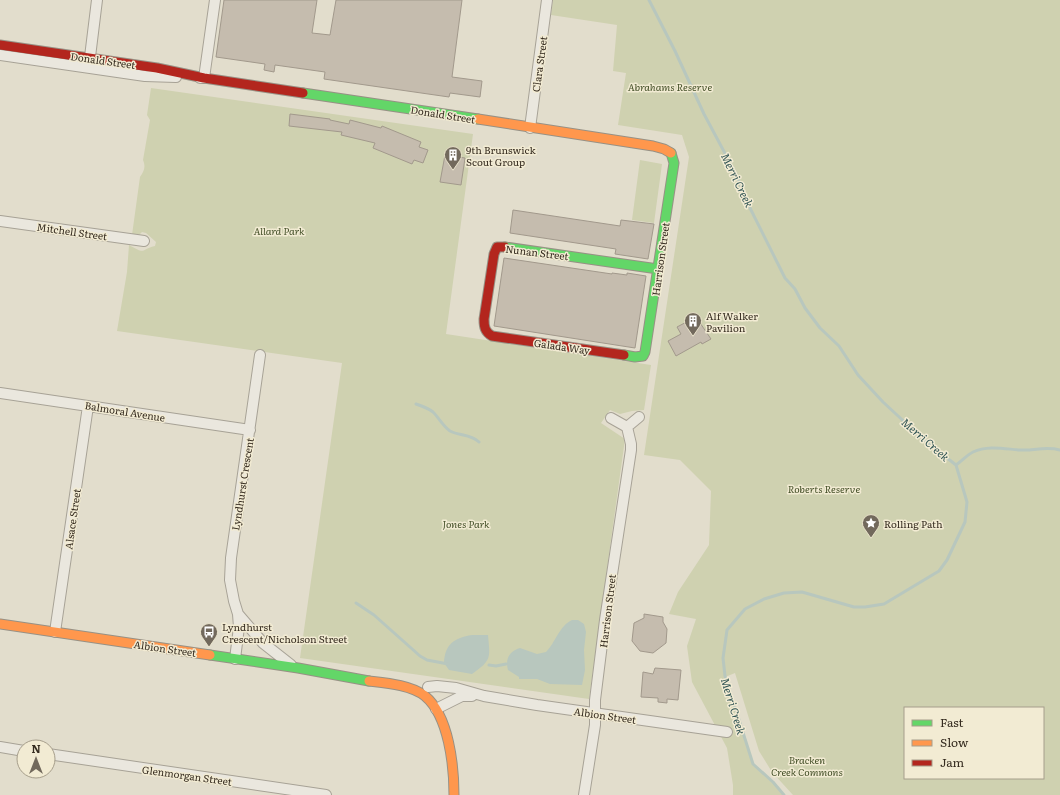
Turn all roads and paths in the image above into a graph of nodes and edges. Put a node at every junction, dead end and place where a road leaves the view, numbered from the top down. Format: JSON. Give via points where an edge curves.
{"nodes":[{"id":1,"x":97,"y":0,"type":"edge"},
{"id":2,"x":215,"y":0,"type":"edge"},
{"id":3,"x":548,"y":0,"type":"edge"},
{"id":4,"x":0,"y":45,"type":"edge"},
{"id":5,"x":0,"y":55,"type":"edge"},
{"id":6,"x":90,"y":58,"type":"junction"},
{"id":7,"x":89,"y":69,"type":"junction"},
{"id":8,"x":204,"y":78,"type":"junction"},
{"id":9,"x":530,"y":128,"type":"junction"},
{"id":10,"x":674,"y":161,"type":"joint"},
{"id":11,"x":0,"y":221,"type":"edge"},
{"id":12,"x":144,"y":241,"type":"dead end"},
{"id":13,"x":658,"y":269,"type":"junction"},
{"id":14,"x":484,"y":329,"type":"joint"},
{"id":15,"x":260,"y":355,"type":"dead end"},
{"id":16,"x":643,"y":356,"type":"joint"},
{"id":17,"x":0,"y":393,"type":"edge"},
{"id":18,"x":88,"y":406,"type":"junction"},
{"id":19,"x":639,"y":417,"type":"dead end"},
{"id":20,"x":612,"y":418,"type":"dead end"},
{"id":21,"x":627,"y":427,"type":"junction"},
{"id":22,"x":250,"y":430,"type":"junction"},
{"id":23,"x":238,"y":614,"type":"junction"},
{"id":24,"x":0,"y":624,"type":"edge"},
{"id":25,"x":55,"y":632,"type":"junction"},
{"id":26,"x":235,"y":658,"type":"junction"},
{"id":27,"x":294,"y":668,"type":"junction"},
{"id":28,"x":330,"y":673,"type":"junction"},
{"id":29,"x":428,"y":687,"type":"junction"},
{"id":30,"x":484,"y":696,"type":"junction"},
{"id":31,"x":440,"y":706,"type":"junction"},
{"id":32,"x":595,"y":713,"type":"junction"},
{"id":33,"x":727,"y":732,"type":"dead end"},
{"id":34,"x":0,"y":747,"type":"edge"},
{"id":35,"x":16,"y":749,"type":"edge"},
{"id":36,"x":56,"y":755,"type":"edge"},
{"id":37,"x":326,"y":795,"type":"edge"},
{"id":38,"x":454,"y":795,"type":"edge"},
{"id":39,"x":460,"y":795,"type":"edge"},
{"id":40,"x":584,"y":795,"type":"edge"}],
"edges":[{"from":1,"to":6,"type":"street"},
{"from":2,"to":8,"type":"street"},
{"from":3,"to":9,"type":"street","name":"Clara Street"},
{"from":4,"to":6,"type":"street","name":"Donald Street"},
{"from":5,"to":7,"type":"street","name":"Donald Street"},
{"from":6,"to":7,"type":"street"},
{"from":6,"to":8,"type":"street","name":"Donald Street"},
{"from":7,"to":8,"type":"street","name":"Donald Street","via":[[145,76]]},
{"from":8,"to":9,"type":"street","name":"Donald Street"},
{"from":9,"to":10,"type":"street","name":"Donald Street","via":[[662,148],[672,154]]},
{"from":10,"to":13,"type":"street","name":"Harrison Street"},
{"from":11,"to":12,"type":"street","name":"Mitchell Street"},
{"from":13,"to":14,"type":"street","name":"Nunan Street","via":[[497,247]]},
{"from":13,"to":16,"type":"street","name":"Harrison Street"},
{"from":14,"to":16,"type":"street","name":"Galada Way","via":[[492,336],[635,357]]},
{"from":15,"to":22,"type":"street","name":"Lyndhurst Crescent"},
{"from":17,"to":18,"type":"street","name":"Balmoral Avenue"},
{"from":18,"to":22,"type":"street","name":"Balmoral Avenue"},
{"from":18,"to":25,"type":"street","name":"Alsace Street"},
{"from":19,"to":21,"type":"street"},
{"from":20,"to":21,"type":"street"},
{"from":21,"to":32,"type":"street","name":"Harrison Street","via":[[631,450],[605,620]]},
{"from":22,"to":23,"type":"street","name":"Lyndhurst Crescent","via":[[230,568],[230,580]]},
{"from":23,"to":26,"type":"street","name":"Lyndhurst Crescent"},
{"from":23,"to":27,"type":"street","name":"Lyndhurst Crescent","via":[[263,643]]},
{"from":24,"to":25,"type":"street","name":"Albion Street"},
{"from":25,"to":26,"type":"street","name":"Albion Street"},
{"from":26,"to":27,"type":"street","name":"Albion Street"},
{"from":27,"to":28,"type":"street","name":"Albion Street"},
{"from":28,"to":29,"type":"street","name":"Albion Street","via":[[406,680]]},
{"from":28,"to":31,"type":"street","name":"Albion Street","via":[[410,689]]},
{"from":29,"to":30,"type":"street","name":"Albion Street","via":[[456,688]]},
{"from":29,"to":31,"type":"street","via":[[435,693]]},
{"from":30,"to":31,"type":"street","name":"Albion Street","via":[[462,696]]},
{"from":30,"to":32,"type":"street","name":"Albion Street"},
{"from":31,"to":38,"type":"street","via":[[455,781]]},
{"from":31,"to":39,"type":"street","via":[[455,735],[459,755]]},
{"from":32,"to":33,"type":"street","name":"Albion Street"},
{"from":32,"to":40,"type":"street","name":"Harrison Street"},
{"from":34,"to":35,"type":"street"},
{"from":36,"to":37,"type":"street","name":"Glenmorgan Street"}]}
